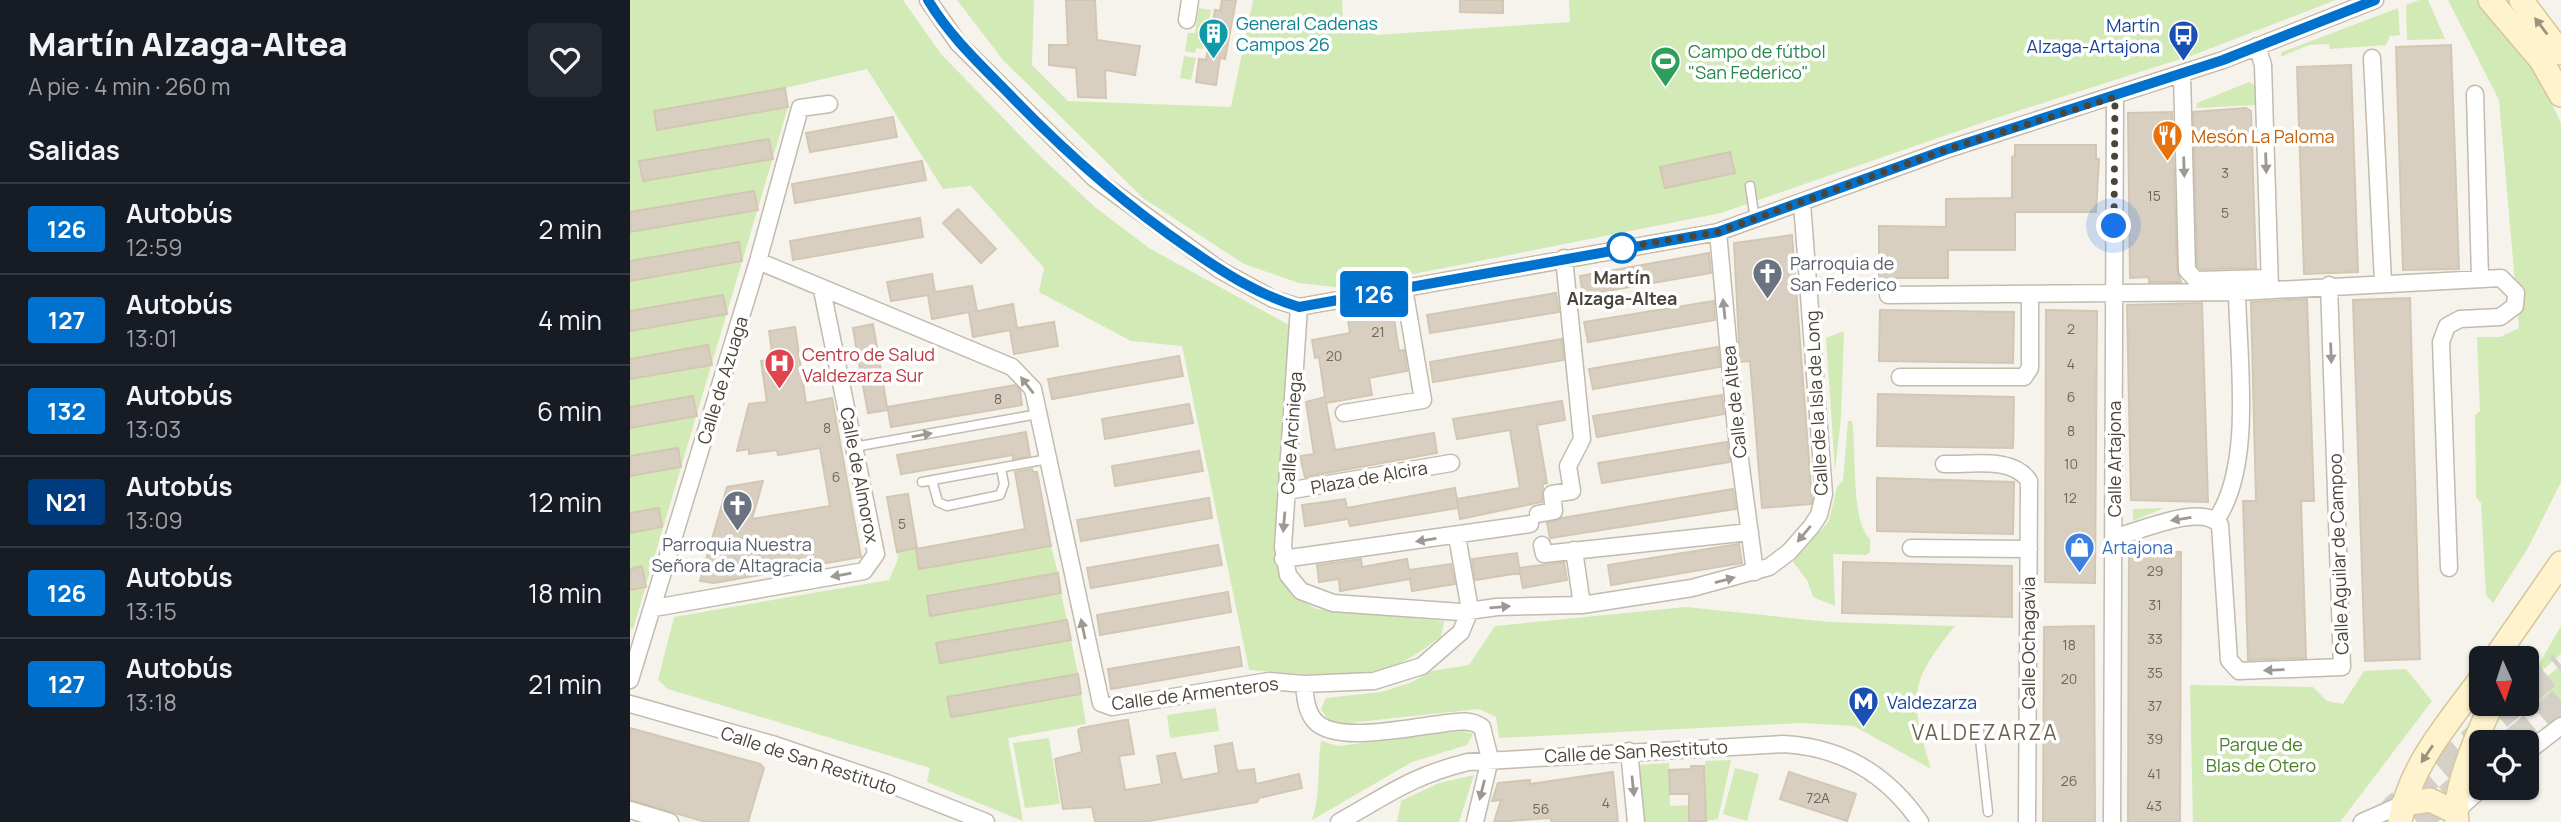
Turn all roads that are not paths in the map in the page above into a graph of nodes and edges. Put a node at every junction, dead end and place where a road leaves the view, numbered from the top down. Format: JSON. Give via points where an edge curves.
{"nodes":[{"id":1,"x":928,"y":0,"type":"edge"},
{"id":2,"x":1190,"y":0,"type":"edge"},
{"id":3,"x":2375,"y":0,"type":"edge"},
{"id":4,"x":2490,"y":0,"type":"edge"},
{"id":5,"x":2521,"y":0,"type":"edge"},
{"id":6,"x":1187,"y":20,"type":"dead end"},
{"id":7,"x":2257,"y":46,"type":"junction"},
{"id":8,"x":2551,"y":57,"type":"edge"},
{"id":9,"x":2372,"y":58,"type":"dead end"},
{"id":10,"x":2182,"y":74,"type":"junction"},
{"id":11,"x":2561,"y":76,"type":"edge"},
{"id":12,"x":2475,"y":94,"type":"dead end"},
{"id":13,"x":2561,"y":95,"type":"edge"},
{"id":14,"x":2115,"y":97,"type":"junction"},
{"id":15,"x":830,"y":104,"type":"dead end"},
{"id":16,"x":1750,"y":186,"type":"dead end"},
{"id":17,"x":1802,"y":203,"type":"junction"},
{"id":18,"x":1755,"y":220,"type":"junction"},
{"id":19,"x":1718,"y":232,"type":"junction"},
{"id":20,"x":1564,"y":258,"type":"junction"},
{"id":21,"x":758,"y":261,"type":"junction"},
{"id":22,"x":2480,"y":278,"type":"junction"},
{"id":23,"x":2383,"y":282,"type":"junction"},
{"id":24,"x":2270,"y":284,"type":"junction"},
{"id":25,"x":2329,"y":285,"type":"junction"},
{"id":26,"x":1404,"y":288,"type":"junction"},
{"id":27,"x":822,"y":290,"type":"junction"},
{"id":28,"x":2237,"y":292,"type":"junction"},
{"id":29,"x":2113,"y":294,"type":"junction"},
{"id":30,"x":1888,"y":295,"type":"dead end"},
{"id":31,"x":2030,"y":296,"type":"junction"},
{"id":32,"x":1299,"y":307,"type":"junction"},
{"id":33,"x":1900,"y":377,"type":"dead end"},
{"id":34,"x":1344,"y":413,"type":"dead end"},
{"id":35,"x":1038,"y":414,"type":"junction"},
{"id":36,"x":854,"y":447,"type":"junction"},
{"id":37,"x":1048,"y":459,"type":"junction"},
{"id":38,"x":1451,"y":463,"type":"dead end"},
{"id":39,"x":1944,"y":464,"type":"dead end"},
{"id":40,"x":1001,"y":468,"type":"junction"},
{"id":41,"x":932,"y":480,"type":"junction"},
{"id":42,"x":922,"y":482,"type":"dead end"},
{"id":43,"x":1287,"y":491,"type":"junction"},
{"id":44,"x":2216,"y":520,"type":"junction"},
{"id":45,"x":1750,"y":532,"type":"junction"},
{"id":46,"x":1457,"y":536,"type":"junction"},
{"id":47,"x":2114,"y":537,"type":"junction"},
{"id":48,"x":1542,"y":545,"type":"dead end"},
{"id":49,"x":1911,"y":548,"type":"dead end"},
{"id":50,"x":2029,"y":549,"type":"junction"},
{"id":51,"x":1574,"y":550,"type":"junction"},
{"id":52,"x":1283,"y":559,"type":"junction"},
{"id":53,"x":2561,"y":563,"type":"edge"},
{"id":54,"x":2449,"y":568,"type":"dead end"},
{"id":55,"x":1755,"y":572,"type":"junction"},
{"id":56,"x":2544,"y":591,"type":"junction"},
{"id":57,"x":1583,"y":605,"type":"junction"},
{"id":58,"x":654,"y":608,"type":"junction"},
{"id":59,"x":1470,"y":610,"type":"junction"},
{"id":60,"x":2505,"y":646,"type":"edge"},
{"id":61,"x":2519,"y":646,"type":"edge"},
{"id":62,"x":630,"y":680,"type":"edge"},
{"id":63,"x":1304,"y":684,"type":"junction"},
{"id":64,"x":2469,"y":696,"type":"edge"},
{"id":65,"x":630,"y":704,"type":"edge"},
{"id":66,"x":2487,"y":716,"type":"edge"},
{"id":67,"x":2561,"y":726,"type":"edge"},
{"id":68,"x":1979,"y":730,"type":"dead end"},
{"id":69,"x":2539,"y":743,"type":"edge"},
{"id":70,"x":1629,"y":751,"type":"junction"},
{"id":71,"x":1490,"y":759,"type":"junction"},
{"id":72,"x":2471,"y":800,"type":"edge"},
{"id":73,"x":630,"y":810,"type":"edge"},
{"id":74,"x":1988,"y":812,"type":"dead end"},
{"id":75,"x":2401,"y":813,"type":"edge"},
{"id":76,"x":2456,"y":817,"type":"edge"},
{"id":77,"x":670,"y":822,"type":"edge"},
{"id":78,"x":986,"y":822,"type":"edge"},
{"id":79,"x":1339,"y":822,"type":"edge"},
{"id":80,"x":1475,"y":822,"type":"edge"},
{"id":81,"x":1636,"y":822,"type":"edge"},
{"id":82,"x":1920,"y":822,"type":"edge"},
{"id":83,"x":2027,"y":822,"type":"edge"},
{"id":84,"x":2112,"y":822,"type":"edge"},
{"id":85,"x":2362,"y":822,"type":"edge"}],
"edges":[{"from":1,"to":32,"type":"street","via":[[958,43],[1094,178],[1220,270],[1273,299]]},
{"from":2,"to":6,"type":"street"},
{"from":3,"to":7,"type":"street"},
{"from":4,"to":8,"type":"street"},
{"from":8,"to":5,"type":"street","one_way":true},
{"from":7,"to":10,"type":"street"},
{"from":7,"to":24,"type":"street","one_way":true,"via":[[2263,65]]},
{"from":8,"to":11,"type":"street"},
{"from":8,"to":13,"type":"street"},
{"from":9,"to":23,"type":"street"},
{"from":10,"to":14,"type":"street"},
{"from":10,"to":24,"type":"street","one_way":true,"via":[[2188,270],[2196,280]]},
{"from":12,"to":22,"type":"street"},
{"from":14,"to":17,"type":"street","via":[[1945,150]]},
{"from":14,"to":29,"type":"street","name":"Calle Artajona"},
{"from":15,"to":21,"type":"street","name":"Calle de Azuaga","via":[[800,108]]},
{"from":16,"to":18,"type":"lane"},
{"from":17,"to":18,"type":"street"},
{"from":17,"to":55,"type":"street","name":"Calle de la Isla de Long","one_way":true,"via":[[1824,494],[1819,515],[1798,542],[1780,559]]},
{"from":18,"to":19,"type":"street"},
{"from":19,"to":20,"type":"street"},
{"from":45,"to":19,"type":"street","name":"Calle de Altea","one_way":true},
{"from":20,"to":26,"type":"street"},
{"from":20,"to":46,"type":"street","via":[[1583,439],[1568,466],[1572,491],[1552,494],[1554,511],[1534,519]]},
{"from":21,"to":27,"type":"street","name":"Calle de Armenteros"},
{"from":21,"to":58,"type":"street","name":"Calle de Azuaga"},
{"from":22,"to":23,"type":"street"},
{"from":22,"to":54,"type":"street","via":[[2501,278],[2516,293],[2515,306],[2500,317],[2460,318],[2447,326],[2441,342]]},
{"from":23,"to":25,"type":"street"},
{"from":24,"to":25,"type":"street"},
{"from":24,"to":28,"type":"street"},
{"from":25,"to":44,"type":"street","name":"Calle Aguilar de Campoo","one_way":true,"via":[[2342,667],[2239,671],[2229,660],[2220,525]]},
{"from":26,"to":32,"type":"street"},
{"from":26,"to":34,"type":"street","via":[[1423,400]]},
{"from":35,"to":27,"type":"street","name":"Calle de Armenteros","one_way":true,"via":[[1033,389],[1012,367]]},
{"from":27,"to":36,"type":"street","name":"Calle de Almorox"},
{"from":28,"to":29,"type":"street"},
{"from":28,"to":44,"type":"street","via":[[2236,472],[2228,503]]},
{"from":29,"to":31,"type":"street"},
{"from":29,"to":47,"type":"street","name":"Calle Artajona"},
{"from":30,"to":31,"type":"street"},
{"from":31,"to":33,"type":"street","via":[[2030,368],[2024,377]]},
{"from":32,"to":43,"type":"street","name":"Calle Arciniega"},
{"from":36,"to":35,"type":"lane","one_way":true},
{"from":35,"to":37,"type":"street","name":"Calle de Armenteros"},
{"from":36,"to":58,"type":"street","name":"Calle de Almorox","one_way":true,"via":[[876,554],[864,571]]},
{"from":37,"to":40,"type":"lane"},
{"from":63,"to":37,"type":"street","name":"Calle de Armenteros","one_way":true,"via":[[1269,681],[1112,707],[1101,703]]},
{"from":38,"to":43,"type":"street","name":"Plaza de Alcira"},
{"from":39,"to":50,"type":"street","name":"Calle Ochagavia","via":[[2011,466],[2023,471],[2029,481]]},
{"from":40,"to":41,"type":"lane"},
{"from":40,"to":41,"type":"lane","via":[[1004,484],[1000,495],[947,506],[938,502]]},
{"from":41,"to":42,"type":"lane"},
{"from":43,"to":52,"type":"street","name":"Calle Arciniega","one_way":true},
{"from":44,"to":47,"type":"street","one_way":true,"via":[[2208,516],[2177,518]]},
{"from":45,"to":51,"type":"street"},
{"from":45,"to":55,"type":"street","name":"Calle de Altea"},
{"from":46,"to":52,"type":"street","one_way":true},
{"from":46,"to":59,"type":"street"},
{"from":47,"to":84,"type":"street","name":"Calle Artajona"},
{"from":48,"to":51,"type":"street","via":[[1544,554]]},
{"from":49,"to":50,"type":"street"},
{"from":50,"to":83,"type":"street","name":"Calle Ochagavia"},
{"from":51,"to":57,"type":"street"},
{"from":52,"to":59,"type":"street","via":[[1301,591],[1322,600]]},
{"from":53,"to":56,"type":"street"},
{"from":57,"to":55,"type":"street","one_way":true,"via":[[1692,588]]},
{"from":56,"to":60,"type":"street"},
{"from":56,"to":61,"type":"street"},
{"from":59,"to":57,"type":"street","one_way":true},
{"from":58,"to":62,"type":"street","name":"Calle de Azuaga"},
{"from":59,"to":63,"type":"street","name":"Calle de Armenteros","via":[[1461,632],[1439,655],[1406,673],[1363,683]]},
{"from":63,"to":71,"type":"street","via":[[1308,711],[1331,732],[1473,722],[1484,730]]},
{"from":64,"to":75,"type":"street","one_way":true,"via":[[2416,771]]},
{"from":65,"to":78,"type":"street","name":"Calle de San Restituto","via":[[887,783]]},
{"from":66,"to":76,"type":"street","via":[[2466,771]]},
{"from":67,"to":69,"type":"street"},
{"from":68,"to":74,"type":"lane"},
{"from":70,"to":71,"type":"street","name":"Calle de San Restituto"},
{"from":70,"to":81,"type":"street","one_way":true},
{"from":70,"to":82,"type":"street","name":"Calle de San Restituto","via":[[1776,744],[1822,749],[1880,777]]},
{"from":71,"to":79,"type":"street","name":"Calle de San Restituto","via":[[1431,771]]},
{"from":71,"to":80,"type":"street","one_way":true},
{"from":72,"to":76,"type":"street"},
{"from":73,"to":77,"type":"street"},
{"from":75,"to":76,"type":"street","via":[[2430,800]]},
{"from":75,"to":85,"type":"street"}]}
